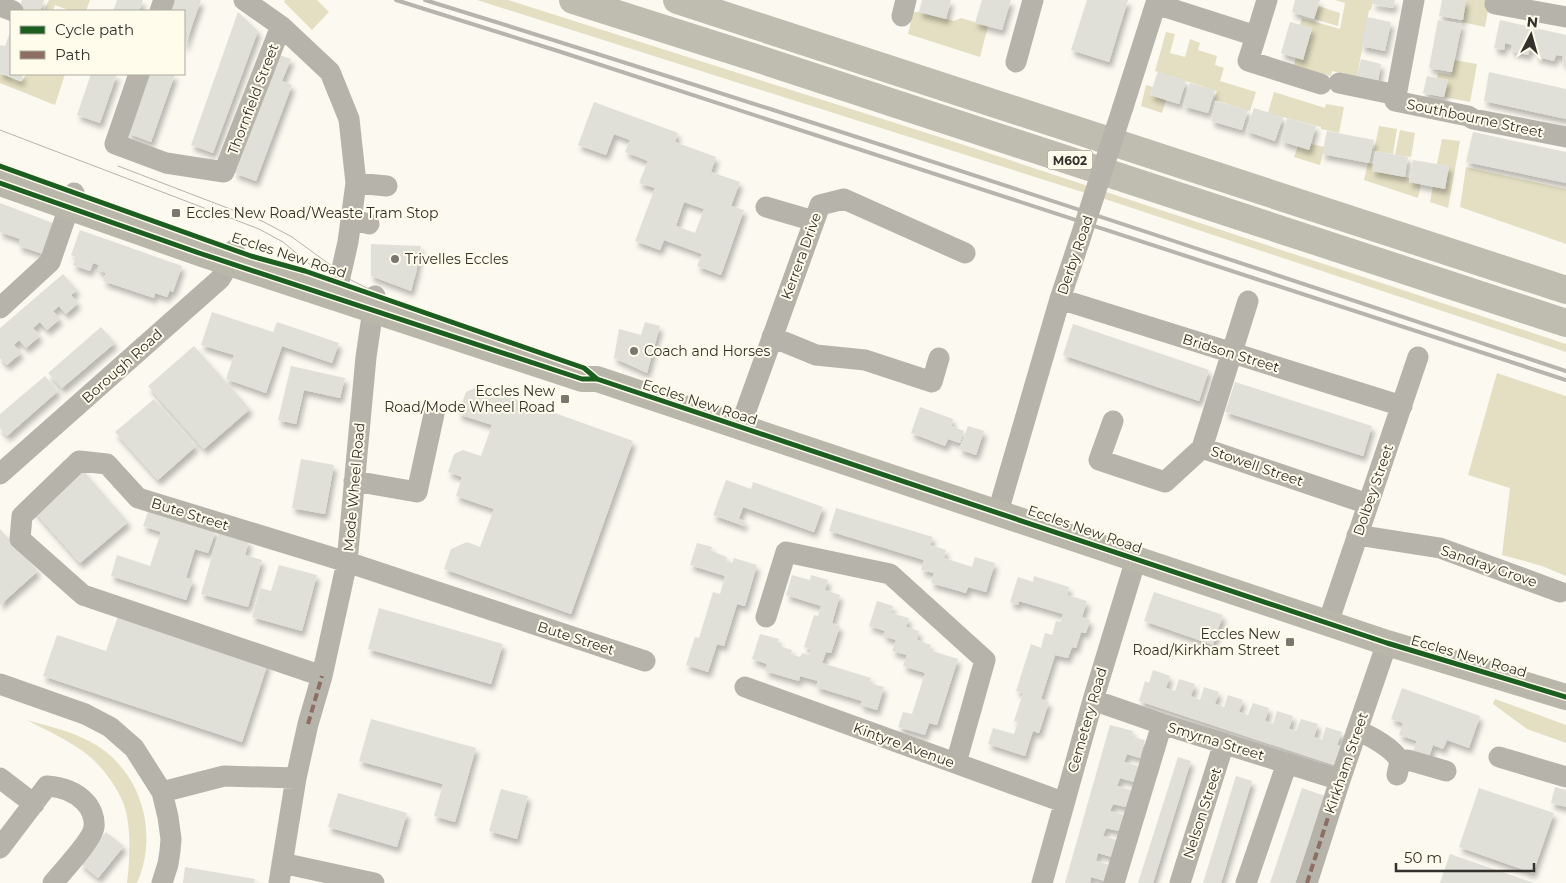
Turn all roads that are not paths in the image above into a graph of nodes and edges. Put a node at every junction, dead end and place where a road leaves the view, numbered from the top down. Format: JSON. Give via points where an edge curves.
{"nodes":[{"id":1,"x":244,"y":0,"type":"edge"},
{"id":2,"x":573,"y":0,"type":"edge"},
{"id":3,"x":676,"y":0,"type":"edge"},
{"id":4,"x":1034,"y":0,"type":"edge"},
{"id":5,"x":1267,"y":0,"type":"edge"},
{"id":6,"x":1414,"y":0,"type":"edge"},
{"id":7,"x":1157,"y":2,"type":"edge"},
{"id":8,"x":1495,"y":4,"type":"dead end"},
{"id":9,"x":1566,"y":17,"type":"edge"},
{"id":10,"x":281,"y":26,"type":"junction"},
{"id":11,"x":1256,"y":36,"type":"junction"},
{"id":12,"x":1016,"y":62,"type":"dead end"},
{"id":13,"x":139,"y":75,"type":"edge"},
{"id":14,"x":1396,"y":95,"type":"junction"},
{"id":15,"x":1566,"y":137,"type":"edge"},
{"id":16,"x":0,"y":166,"type":"edge"},
{"id":17,"x":0,"y":183,"type":"edge"},
{"id":18,"x":356,"y":183,"type":"junction"},
{"id":19,"x":386,"y":186,"type":"dead end"},
{"id":20,"x":71,"y":200,"type":"junction"},
{"id":21,"x":766,"y":206,"type":"dead end"},
{"id":22,"x":814,"y":221,"type":"junction"},
{"id":23,"x":965,"y":253,"type":"dead end"},
{"id":24,"x":232,"y":256,"type":"junction"},
{"id":25,"x":1566,"y":290,"type":"edge"},
{"id":26,"x":337,"y":291,"type":"junction"},
{"id":27,"x":1060,"y":300,"type":"junction"},
{"id":28,"x":1248,"y":301,"type":"dead end"},
{"id":29,"x":374,"y":303,"type":"junction"},
{"id":30,"x":0,"y":308,"type":"edge"},
{"id":31,"x":1566,"y":323,"type":"edge"},
{"id":32,"x":772,"y":337,"type":"junction"},
{"id":33,"x":1232,"y":353,"type":"junction"},
{"id":34,"x":1418,"y":357,"type":"dead end"},
{"id":35,"x":939,"y":358,"type":"dead end"},
{"id":36,"x":1402,"y":406,"type":"junction"},
{"id":37,"x":434,"y":414,"type":"dead end"},
{"id":38,"x":1113,"y":421,"type":"dead end"},
{"id":39,"x":740,"y":427,"type":"junction"},
{"id":40,"x":1202,"y":448,"type":"junction"},
{"id":41,"x":0,"y":474,"type":"edge"},
{"id":42,"x":354,"y":481,"type":"junction"},
{"id":43,"x":1368,"y":504,"type":"junction"},
{"id":44,"x":998,"y":512,"type":"junction"},
{"id":45,"x":1358,"y":535,"type":"junction"},
{"id":46,"x":1136,"y":559,"type":"junction"},
{"id":47,"x":347,"y":562,"type":"junction"},
{"id":48,"x":1560,"y":592,"type":"dead end"},
{"id":49,"x":766,"y":617,"type":"dead end"},
{"id":50,"x":1328,"y":623,"type":"junction"},
{"id":51,"x":1387,"y":643,"type":"junction"},
{"id":52,"x":1438,"y":659,"type":"junction"},
{"id":53,"x":645,"y":661,"type":"dead end"},
{"id":54,"x":322,"y":676,"type":"junction"},
{"id":55,"x":0,"y":684,"type":"edge"},
{"id":56,"x":745,"y":687,"type":"dead end"},
{"id":57,"x":1566,"y":697,"type":"edge"},
{"id":58,"x":1093,"y":700,"type":"junction"},
{"id":59,"x":1566,"y":707,"type":"edge"},
{"id":60,"x":1162,"y":724,"type":"junction"},
{"id":61,"x":1357,"y":731,"type":"junction"},
{"id":62,"x":1224,"y":743,"type":"junction"},
{"id":63,"x":1499,"y":757,"type":"dead end"},
{"id":64,"x":956,"y":763,"type":"junction"},
{"id":65,"x":1288,"y":763,"type":"junction"},
{"id":66,"x":1446,"y":771,"type":"dead end"},
{"id":67,"x":1566,"y":777,"type":"edge"},
{"id":68,"x":0,"y":778,"type":"edge"},
{"id":69,"x":296,"y":778,"type":"junction"},
{"id":70,"x":1340,"y":780,"type":"junction"},
{"id":71,"x":162,"y":792,"type":"junction"},
{"id":72,"x":1064,"y":802,"type":"junction"},
{"id":73,"x":34,"y":804,"type":"junction"},
{"id":74,"x":0,"y":848,"type":"edge"},
{"id":75,"x":281,"y":873,"type":"edge"},
{"id":76,"x":53,"y":883,"type":"edge"},
{"id":77,"x":162,"y":883,"type":"edge"},
{"id":78,"x":374,"y":883,"type":"edge"},
{"id":79,"x":1042,"y":883,"type":"edge"},
{"id":80,"x":1114,"y":883,"type":"edge"},
{"id":81,"x":1180,"y":883,"type":"edge"},
{"id":82,"x":1246,"y":883,"type":"edge"},
{"id":83,"x":1307,"y":883,"type":"edge"}],
"edges":[{"from":1,"to":10,"type":"street"},
{"from":2,"to":31,"type":"highway","number":"M602"},
{"from":3,"to":25,"type":"highway","number":"M602"},
{"from":4,"to":12,"type":"street"},
{"from":5,"to":11,"type":"street"},
{"from":6,"to":14,"type":"street","name":"Southbourne Street"},
{"from":7,"to":11,"type":"street"},
{"from":7,"to":27,"type":"street","name":"Derby Road","bridge":true},
{"from":8,"to":9,"type":"street"},
{"from":10,"to":13,"type":"street","name":"Thornfield Street","via":[[224,172],[166,163],[115,144]]},
{"from":10,"to":18,"type":"street","via":[[330,72],[349,119]]},
{"from":11,"to":14,"type":"street","via":[[1248,61],[1330,84]]},
{"from":14,"to":15,"type":"street","name":"Southbourne Street","via":[[1395,101]]},
{"from":16,"to":20,"type":"main road","name":"Eccles New Road"},
{"from":17,"to":20,"type":"main road","name":"Eccles New Road"},
{"from":18,"to":19,"type":"street"},
{"from":18,"to":26,"type":"street","via":[[360,222]]},
{"from":20,"to":24,"type":"main road","name":"Eccles New Road"},
{"from":20,"to":30,"type":"street","via":[[50,262]]},
{"from":21,"to":22,"type":"street"},
{"from":22,"to":23,"type":"street","name":"Kerrera Drive","via":[[820,205],[844,199]]},
{"from":22,"to":32,"type":"street","name":"Kerrera Drive"},
{"from":24,"to":26,"type":"main road","name":"Eccles New Road"},
{"from":24,"to":41,"type":"street","name":"Borough Road","via":[[220,279]]},
{"from":26,"to":29,"type":"main road","name":"Eccles New Road"},
{"from":27,"to":33,"type":"street","name":"Bridson Street"},
{"from":27,"to":44,"type":"street","name":"Derby Road"},
{"from":28,"to":33,"type":"street"},
{"from":29,"to":39,"type":"main road","name":"Eccles New Road","via":[[582,379],[597,379]]},
{"from":29,"to":42,"type":"street","name":"Mode Wheel Road"},
{"from":32,"to":35,"type":"street","via":[[816,355],[865,360],[932,382]]},
{"from":32,"to":39,"type":"street","name":"Kerrera Drive"},
{"from":33,"to":36,"type":"street","name":"Bridson Street"},
{"from":33,"to":40,"type":"street"},
{"from":34,"to":36,"type":"street","name":"Dolbey Street"},
{"from":36,"to":43,"type":"street","name":"Dolbey Street"},
{"from":37,"to":42,"type":"street","via":[[417,492]]},
{"from":38,"to":40,"type":"street","name":"Stowell Street","via":[[1099,460],[1164,482]]},
{"from":39,"to":44,"type":"main road","name":"Eccles New Road"},
{"from":40,"to":43,"type":"street","name":"Stowell Street"},
{"from":42,"to":47,"type":"street","name":"Mode Wheel Road"},
{"from":43,"to":45,"type":"street","name":"Dolbey Street"},
{"from":44,"to":46,"type":"main road","name":"Eccles New Road"},
{"from":45,"to":48,"type":"street","name":"Sandray Grove","via":[[1440,548]]},
{"from":45,"to":50,"type":"street","name":"Dolbey Street"},
{"from":46,"to":50,"type":"main road","name":"Eccles New Road"},
{"from":46,"to":58,"type":"street","name":"Cemetery Road"},
{"from":47,"to":53,"type":"street","name":"Bute Street"},
{"from":47,"to":54,"type":"street","name":"Mode Wheel Road"},
{"from":47,"to":54,"type":"street","name":"Bute Street","via":[[138,498],[106,464],[79,461],[22,516],[20,539],[83,595]]},
{"from":49,"to":64,"type":"street","via":[[786,552],[890,574],[985,660]]},
{"from":50,"to":51,"type":"main road","name":"Eccles New Road"},
{"from":51,"to":52,"type":"main road","name":"Eccles New Road"},
{"from":51,"to":61,"type":"street","name":"Kirkham Street"},
{"from":52,"to":57,"type":"main road","name":"Eccles New Road"},
{"from":52,"to":59,"type":"main road","name":"Eccles New Road"},
{"from":54,"to":69,"type":"street","name":"Mode Wheel Road"},
{"from":55,"to":71,"type":"street","via":[[85,714],[110,727],[134,748]]},
{"from":56,"to":64,"type":"street","name":"Kintyre Avenue"},
{"from":58,"to":60,"type":"street","name":"Smyrna Street"},
{"from":58,"to":72,"type":"street","name":"Cemetery Road"},
{"from":60,"to":62,"type":"street","name":"Smyrna Street"},
{"from":60,"to":80,"type":"street"},
{"from":61,"to":66,"type":"street","via":[[1368,734],[1397,755],[1399,768],[1408,760]]},
{"from":61,"to":70,"type":"street","name":"Kirkham Street"},
{"from":62,"to":65,"type":"street","name":"Smyrna Street"},
{"from":62,"to":81,"type":"street","name":"Nelson Street"},
{"from":63,"to":67,"type":"street"},
{"from":64,"to":72,"type":"street","name":"Kintyre Avenue"},
{"from":65,"to":70,"type":"street","name":"Smyrna Street"},
{"from":65,"to":82,"type":"street"},
{"from":68,"to":73,"type":"street"},
{"from":69,"to":71,"type":"street","via":[[224,776]]},
{"from":69,"to":75,"type":"street","name":"Mode Wheel Road"},
{"from":70,"to":83,"type":"street","name":"Kirkham Street"},
{"from":71,"to":77,"type":"street","via":[[171,839]]},
{"from":72,"to":79,"type":"street","name":"Cemetery Road"},
{"from":73,"to":74,"type":"street"},
{"from":73,"to":76,"type":"street","via":[[47,786],[59,786],[78,794],[94,817],[94,828],[83,847]]},
{"from":75,"to":78,"type":"street"}]}
